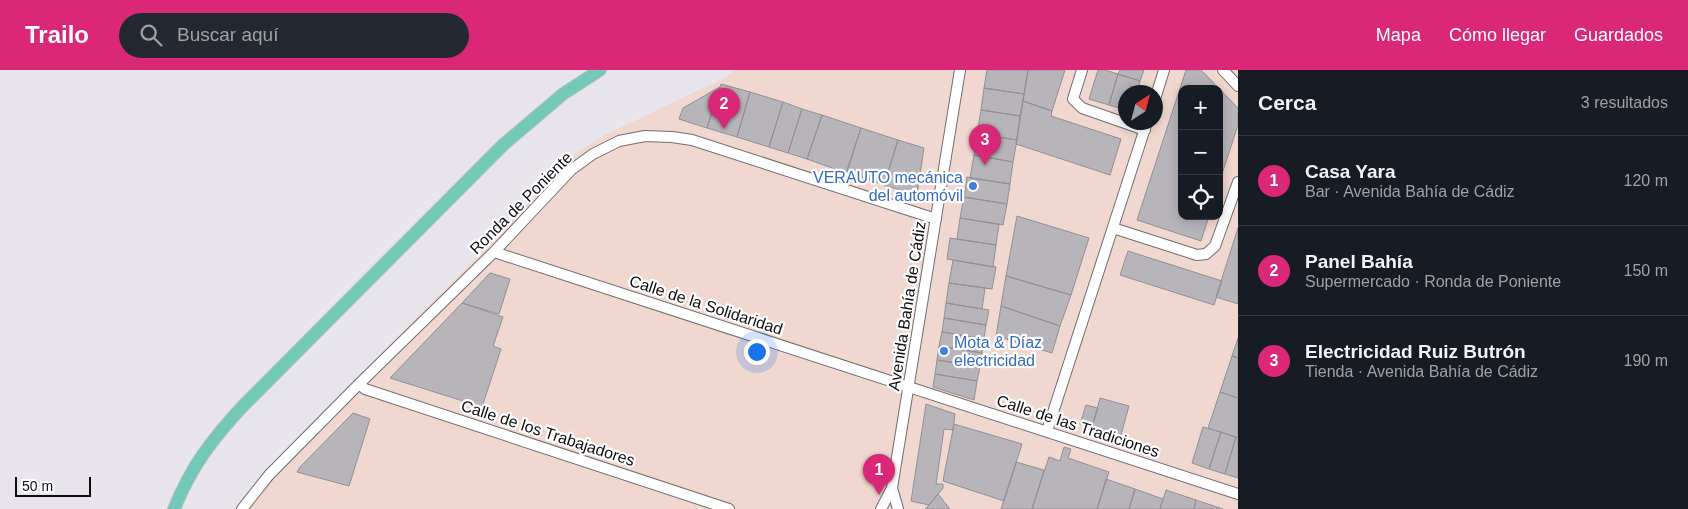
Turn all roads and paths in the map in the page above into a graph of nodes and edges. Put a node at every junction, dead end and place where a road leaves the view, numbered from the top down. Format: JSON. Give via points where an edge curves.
{"nodes":[{"id":1,"x":600,"y":70,"type":"edge"},
{"id":2,"x":960,"y":70,"type":"edge"},
{"id":3,"x":1082,"y":70,"type":"edge"},
{"id":4,"x":1164,"y":70,"type":"edge"},
{"id":5,"x":1223,"y":70,"type":"edge"},
{"id":6,"x":1159,"y":85,"type":"edge"},
{"id":7,"x":1238,"y":86,"type":"edge"},
{"id":8,"x":1118,"y":118,"type":"edge"},
{"id":9,"x":1145,"y":130,"type":"edge"},
{"id":10,"x":1238,"y":182,"type":"edge"},
{"id":11,"x":936,"y":219,"type":"junction"},
{"id":12,"x":1113,"y":228,"type":"junction"},
{"id":13,"x":494,"y":252,"type":"junction"},
{"id":14,"x":359,"y":384,"type":"junction"},
{"id":15,"x":909,"y":386,"type":"junction"},
{"id":16,"x":1047,"y":431,"type":"junction"},
{"id":17,"x":892,"y":488,"type":"junction"},
{"id":18,"x":1238,"y":494,"type":"edge"},
{"id":19,"x":174,"y":509,"type":"edge"},
{"id":20,"x":242,"y":509,"type":"edge"},
{"id":21,"x":730,"y":509,"type":"edge"},
{"id":22,"x":881,"y":509,"type":"edge"},
{"id":23,"x":898,"y":509,"type":"edge"}],
"edges":[{"from":1,"to":19,"type":"main road","via":[[556,99],[503,145],[244,406],[198,460]]},
{"from":2,"to":11,"type":"street","name":"Avenida Bahía de Cádiz"},
{"from":3,"to":8,"type":"street","via":[[1073,98],[1076,104]]},
{"from":4,"to":6,"type":"street"},
{"from":5,"to":7,"type":"street"},
{"from":9,"to":12,"type":"street"},
{"from":10,"to":12,"type":"street","via":[[1215,246],[1206,254],[1197,255]]},
{"from":11,"to":13,"type":"street","name":"Ronda de Poniente","via":[[692,140],[645,136],[619,142],[593,154],[571,170]]},
{"from":11,"to":15,"type":"street","name":"Avenida Bahía de Cádiz"},
{"from":12,"to":16,"type":"street"},
{"from":13,"to":14,"type":"street","name":"Ronda de Poniente"},
{"from":13,"to":15,"type":"street","name":"Calle de la Solidaridad"},
{"from":14,"to":20,"type":"street","name":"Ronda de Poniente","via":[[269,475]]},
{"from":14,"to":21,"type":"street","name":"Calle de los Trabajadores","via":[[365,389]]},
{"from":15,"to":16,"type":"street","name":"Calle de las Tradiciones"},
{"from":15,"to":17,"type":"street","name":"Avenida Bahía de Cádiz"},
{"from":16,"to":18,"type":"street","name":"Calle de las Tradiciones"},
{"from":17,"to":22,"type":"street","name":"Avenida Bahía de Cádiz"},
{"from":17,"to":23,"type":"street","name":"Avenida Bahía de Cádiz"}]}
